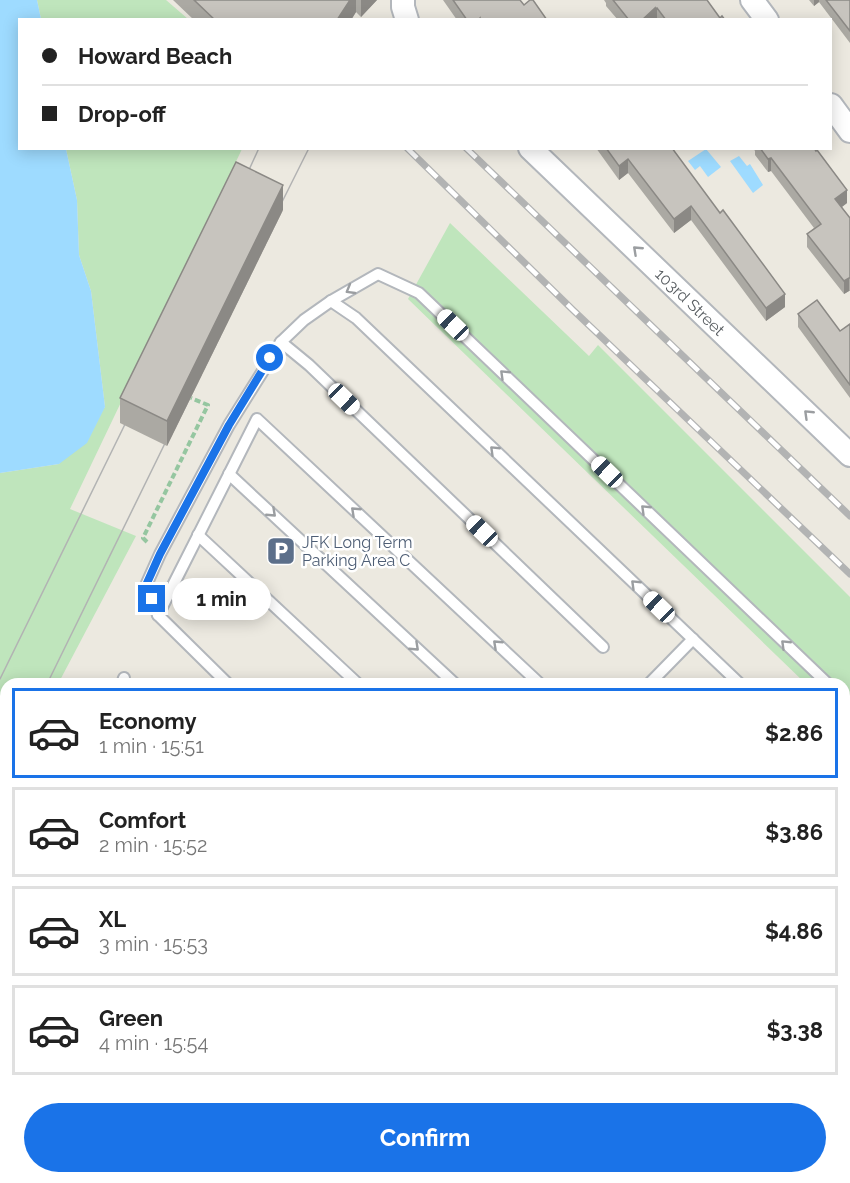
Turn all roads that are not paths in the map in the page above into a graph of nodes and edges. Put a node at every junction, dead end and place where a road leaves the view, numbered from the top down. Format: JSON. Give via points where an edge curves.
{"nodes":[{"id":1,"x":403,"y":0,"type":"edge"},
{"id":2,"x":752,"y":0,"type":"edge"},
{"id":3,"x":406,"y":18,"type":"edge"},
{"id":4,"x":766,"y":18,"type":"edge"},
{"id":5,"x":832,"y":106,"type":"edge"},
{"id":6,"x":850,"y":131,"type":"edge"},
{"id":7,"x":532,"y":150,"type":"edge"},
{"id":8,"x":331,"y":301,"type":"junction"},
{"id":9,"x":281,"y":342,"type":"junction"},
{"id":10,"x":850,"y":455,"type":"edge"},
{"id":11,"x":229,"y":474,"type":"junction"},
{"id":12,"x":198,"y":536,"type":"junction"},
{"id":13,"x":158,"y":615,"type":"junction"},
{"id":14,"x":693,"y":639,"type":"junction"},
{"id":15,"x":603,"y":646,"type":"dead end"},
{"id":16,"x":222,"y":678,"type":"edge"},
{"id":17,"x":352,"y":678,"type":"edge"},
{"id":18,"x":449,"y":678,"type":"edge"},
{"id":19,"x":534,"y":678,"type":"edge"},
{"id":20,"x":655,"y":678,"type":"edge"},
{"id":21,"x":734,"y":678,"type":"edge"},
{"id":22,"x":822,"y":678,"type":"edge"}],
"edges":[{"from":1,"to":3,"type":"street"},
{"from":2,"to":4,"type":"street"},
{"from":5,"to":6,"type":"street"},
{"from":10,"to":7,"type":"street","name":"103rd Street","one_way":true},
{"from":8,"to":9,"type":"lane","via":[[303,320]]},
{"from":14,"to":8,"type":"lane","one_way":true,"via":[[356,318]]},
{"from":22,"to":8,"type":"lane","one_way":true,"via":[[419,293],[378,274]]},
{"from":9,"to":13,"type":"lane","via":[[229,425],[160,554],[147,583]]},
{"from":9,"to":15,"type":"lane"},
{"from":11,"to":12,"type":"lane"},
{"from":11,"to":18,"type":"lane","one_way":true},
{"from":19,"to":11,"type":"lane","one_way":true,"via":[[257,419]]},
{"from":12,"to":13,"type":"lane"},
{"from":12,"to":17,"type":"lane"},
{"from":13,"to":16,"type":"lane"},
{"from":14,"to":20,"type":"lane"},
{"from":14,"to":21,"type":"lane"}]}
